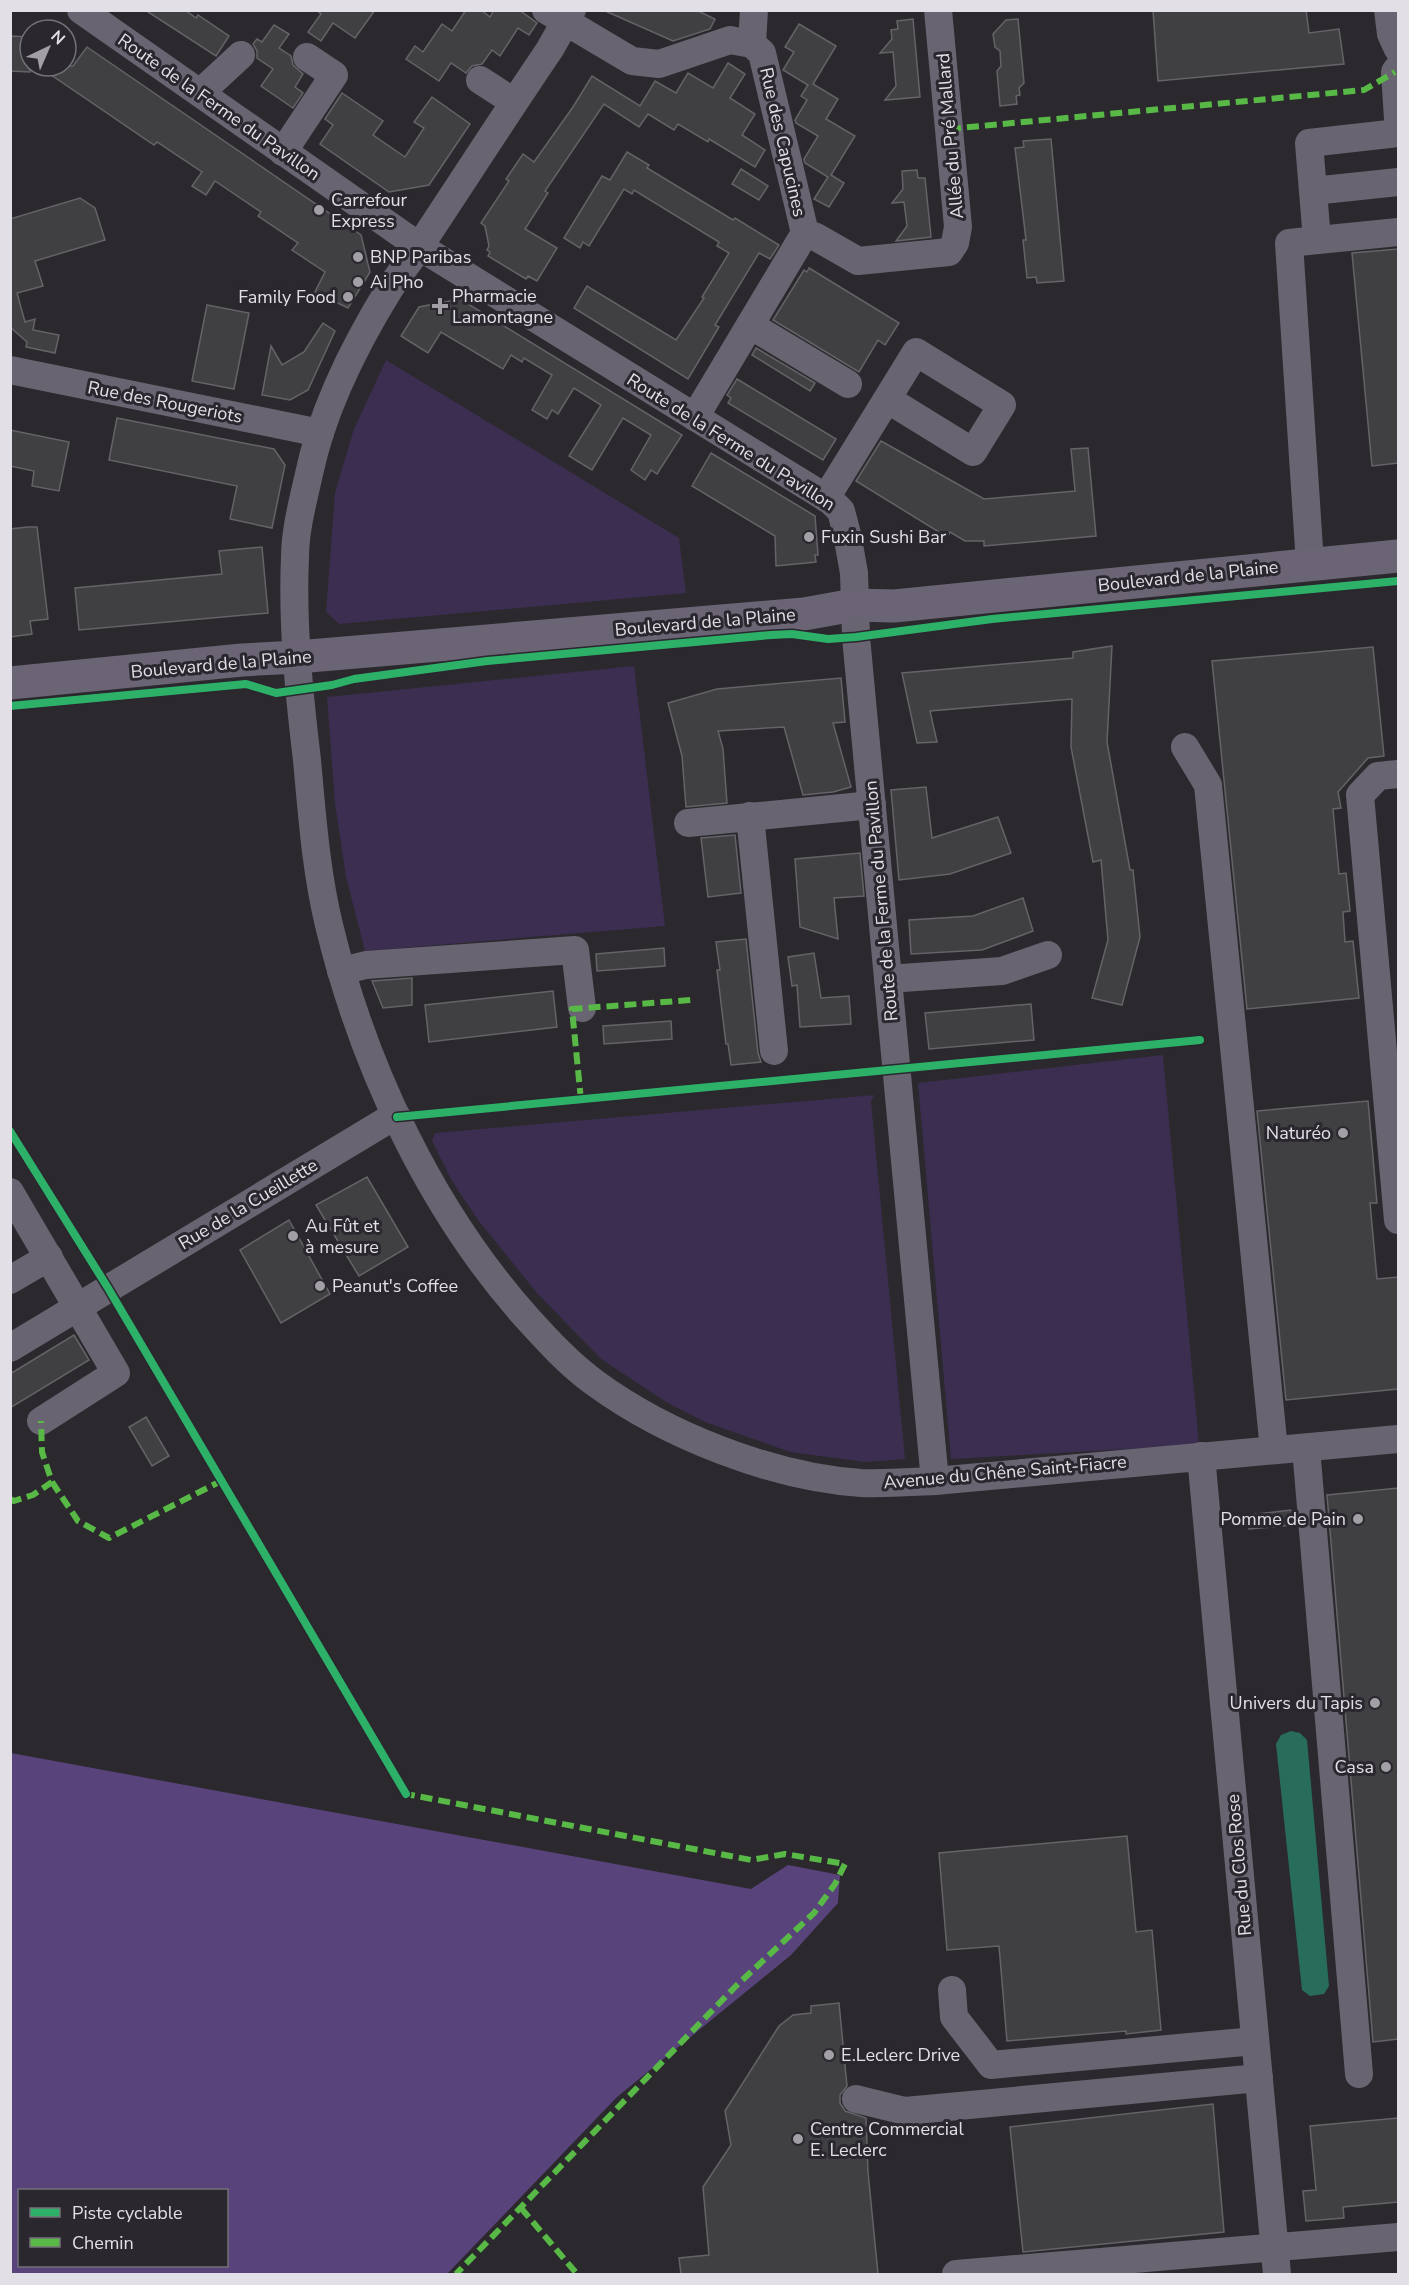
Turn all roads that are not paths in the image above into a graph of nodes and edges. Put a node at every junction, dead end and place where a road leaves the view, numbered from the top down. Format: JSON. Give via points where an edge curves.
{"nodes":[{"id":1,"x":81,"y":10,"type":"edge"},
{"id":2,"x":754,"y":10,"type":"edge"},
{"id":3,"x":938,"y":10,"type":"edge"},
{"id":4,"x":1388,"y":10,"type":"edge"},
{"id":5,"x":561,"y":14,"type":"edge"},
{"id":6,"x":752,"y":44,"type":"junction"},
{"id":7,"x":1398,"y":49,"type":"edge"},
{"id":8,"x":241,"y":55,"type":"dead end"},
{"id":9,"x":307,"y":57,"type":"dead end"},
{"id":10,"x":1398,"y":68,"type":"edge"},
{"id":11,"x":480,"y":80,"type":"dead end"},
{"id":12,"x":200,"y":93,"type":"junction"},
{"id":13,"x":514,"y":102,"type":"junction"},
{"id":14,"x":1398,"y":119,"type":"edge"},
{"id":15,"x":1398,"y":133,"type":"edge"},
{"id":16,"x":283,"y":152,"type":"junction"},
{"id":17,"x":1398,"y":182,"type":"edge"},
{"id":18,"x":1313,"y":191,"type":"junction"},
{"id":19,"x":1398,"y":232,"type":"edge"},
{"id":20,"x":805,"y":233,"type":"junction"},
{"id":21,"x":1317,"y":240,"type":"junction"},
{"id":22,"x":420,"y":247,"type":"junction"},
{"id":23,"x":750,"y":325,"type":"junction"},
{"id":24,"x":10,"y":370,"type":"edge"},
{"id":25,"x":848,"y":384,"type":"dead end"},
{"id":26,"x":887,"y":399,"type":"dead end"},
{"id":27,"x":695,"y":417,"type":"junction"},
{"id":28,"x":320,"y":433,"type":"junction"},
{"id":29,"x":826,"y":498,"type":"junction"},
{"id":30,"x":1398,"y":556,"type":"edge"},
{"id":31,"x":1310,"y":564,"type":"junction"},
{"id":32,"x":854,"y":605,"type":"junction"},
{"id":33,"x":297,"y":657,"type":"junction"},
{"id":34,"x":10,"y":683,"type":"edge"},
{"id":35,"x":1185,"y":747,"type":"dead end"},
{"id":36,"x":1398,"y":774,"type":"edge"},
{"id":37,"x":872,"y":805,"type":"junction"},
{"id":38,"x":750,"y":816,"type":"junction"},
{"id":39,"x":688,"y":823,"type":"dead end"},
{"id":40,"x":1048,"y":955,"type":"dead end"},
{"id":41,"x":342,"y":971,"type":"junction"},
{"id":42,"x":888,"y":979,"type":"junction"},
{"id":43,"x":582,"y":1008,"type":"dead end"},
{"id":44,"x":774,"y":1051,"type":"dead end"},
{"id":45,"x":1391,"y":1075,"type":"edge"},
{"id":46,"x":397,"y":1117,"type":"junction"},
{"id":47,"x":10,"y":1191,"type":"edge"},
{"id":48,"x":1398,"y":1220,"type":"edge"},
{"id":49,"x":48,"y":1257,"type":"junction"},
{"id":50,"x":10,"y":1280,"type":"edge"},
{"id":51,"x":89,"y":1300,"type":"junction"},
{"id":52,"x":10,"y":1348,"type":"edge"},
{"id":53,"x":41,"y":1421,"type":"dead end"},
{"id":54,"x":1398,"y":1439,"type":"edge"},
{"id":55,"x":1306,"y":1448,"type":"junction"},
{"id":56,"x":1274,"y":1450,"type":"junction"},
{"id":57,"x":1202,"y":1456,"type":"junction"},
{"id":58,"x":935,"y":1481,"type":"junction"},
{"id":59,"x":952,"y":1990,"type":"dead end"},
{"id":60,"x":1255,"y":2040,"type":"junction"},
{"id":61,"x":1359,"y":2074,"type":"dead end"},
{"id":62,"x":1259,"y":2078,"type":"junction"},
{"id":63,"x":856,"y":2099,"type":"dead end"},
{"id":64,"x":1398,"y":2237,"type":"edge"},
{"id":65,"x":1276,"y":2261,"type":"edge"},
{"id":66,"x":956,"y":2274,"type":"edge"}],
"edges":[{"from":1,"to":12,"type":"street","name":"Route de la Ferme du Pavillon"},
{"from":2,"to":6,"type":"street"},
{"from":3,"to":20,"type":"street","name":"Allée du Pré Mallard","via":[[958,227],[955,243],[949,252],[858,261]]},
{"from":4,"to":7,"type":"street","via":[[1390,34]]},
{"from":5,"to":6,"type":"street","name":"Rue des Capucines","via":[[632,61],[659,64],[730,40]]},
{"from":5,"to":13,"type":"street","name":"Avenue du Chêne Saint-Fiacre","via":[[550,49]]},
{"from":6,"to":20,"type":"street","name":"Rue des Capucines","via":[[762,53]]},
{"from":8,"to":12,"type":"street"},
{"from":9,"to":16,"type":"street","via":[[334,75]]},
{"from":10,"to":14,"type":"street"},
{"from":11,"to":13,"type":"street"},
{"from":12,"to":16,"type":"street","name":"Route de la Ferme du Pavillon"},
{"from":13,"to":22,"type":"street","name":"Avenue du Chêne Saint-Fiacre"},
{"from":15,"to":18,"type":"street","via":[[1309,143]]},
{"from":16,"to":22,"type":"street","name":"Route de la Ferme du Pavillon"},
{"from":17,"to":18,"type":"street"},
{"from":18,"to":21,"type":"street"},
{"from":19,"to":21,"type":"street"},
{"from":20,"to":23,"type":"street","name":"Rue des Capucines"},
{"from":21,"to":31,"type":"street","via":[[1289,243]]},
{"from":22,"to":27,"type":"street","name":"Route de la Ferme du Pavillon"},
{"from":22,"to":28,"type":"street","name":"Avenue du Chêne Saint-Fiacre","via":[[362,336]]},
{"from":23,"to":25,"type":"street"},
{"from":23,"to":27,"type":"street","name":"Rue des Capucines"},
{"from":24,"to":28,"type":"street","name":"Rue des Rougeriots"},
{"from":26,"to":29,"type":"street"},
{"from":27,"to":29,"type":"street","name":"Route de la Ferme du Pavillon"},
{"from":28,"to":33,"type":"street","name":"Avenue du Chêne Saint-Fiacre","via":[[294,553]]},
{"from":29,"to":32,"type":"street","name":"Route de la Ferme du Pavillon","via":[[841,511],[854,573]]},
{"from":30,"to":31,"type":"main road","name":"Boulevard de la Plaine"},
{"from":31,"to":32,"type":"main road","name":"Boulevard de la Plaine","via":[[894,606]]},
{"from":32,"to":33,"type":"main road","name":"Boulevard de la Plaine","via":[[804,614]]},
{"from":32,"to":37,"type":"street","name":"Route de la Ferme du Pavillon"},
{"from":33,"to":34,"type":"main road","name":"Boulevard de la Plaine"},
{"from":33,"to":41,"type":"street","name":"Avenue du Chêne Saint-Fiacre","via":[[318,866]]},
{"from":35,"to":56,"type":"street","via":[[1208,785]]},
{"from":36,"to":45,"type":"street","via":[[1378,776],[1360,795]]},
{"from":37,"to":38,"type":"street"},
{"from":37,"to":42,"type":"street","name":"Route de la Ferme du Pavillon"},
{"from":38,"to":39,"type":"street"},
{"from":38,"to":44,"type":"street"},
{"from":40,"to":42,"type":"street","via":[[1002,971]]},
{"from":41,"to":43,"type":"street","via":[[366,965],[575,950]]},
{"from":41,"to":46,"type":"street","name":"Avenue du Chêne Saint-Fiacre","via":[[380,1082]]},
{"from":42,"to":58,"type":"street","name":"Route de la Ferme du Pavillon"},
{"from":45,"to":48,"type":"street"},
{"from":46,"to":51,"type":"street","name":"Rue de la Cueillette","via":[[386,1120]]},
{"from":46,"to":58,"type":"street","name":"Avenue du Chêne Saint-Fiacre","via":[[428,1176],[500,1287],[545,1338],[592,1381],[670,1429],[784,1471],[859,1483]]},
{"from":47,"to":49,"type":"street"},
{"from":49,"to":50,"type":"street"},
{"from":49,"to":51,"type":"street"},
{"from":51,"to":52,"type":"street","name":"Rue de la Cueillette"},
{"from":51,"to":53,"type":"street","via":[[116,1373]]},
{"from":54,"to":55,"type":"street","name":"Avenue du Chêne Saint-Fiacre"},
{"from":55,"to":56,"type":"street","name":"Avenue du Chêne Saint-Fiacre"},
{"from":55,"to":61,"type":"street"},
{"from":56,"to":57,"type":"street","name":"Avenue du Chêne Saint-Fiacre"},
{"from":57,"to":58,"type":"street","name":"Avenue du Chêne Saint-Fiacre"},
{"from":57,"to":60,"type":"street","name":"Rue du Clos Rose"},
{"from":59,"to":60,"type":"street","via":[[954,2017],[991,2065]]},
{"from":60,"to":62,"type":"street","name":"Rue du Clos Rose"},
{"from":62,"to":63,"type":"street","via":[[905,2111]]},
{"from":62,"to":65,"type":"street","name":"Rue du Clos Rose"},
{"from":64,"to":65,"type":"street"},
{"from":65,"to":66,"type":"street"}]}
